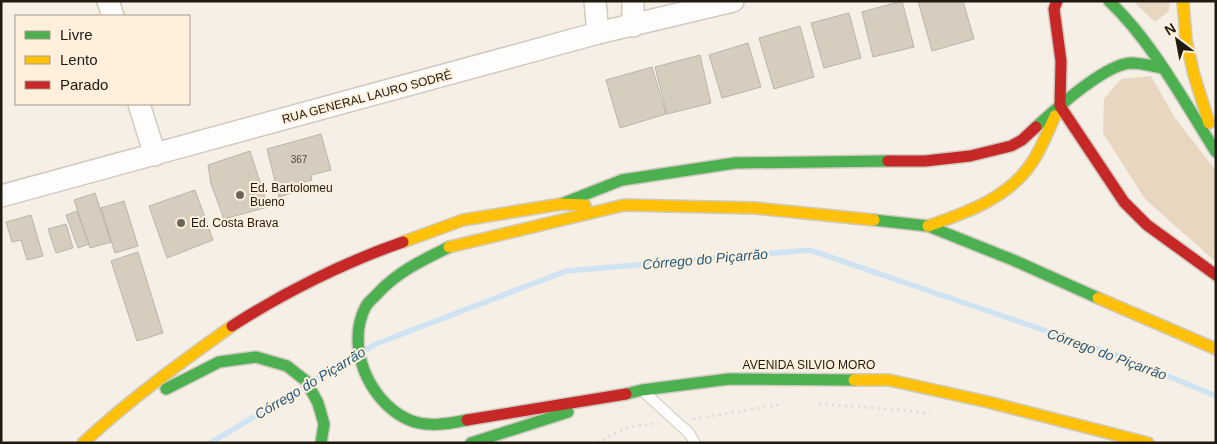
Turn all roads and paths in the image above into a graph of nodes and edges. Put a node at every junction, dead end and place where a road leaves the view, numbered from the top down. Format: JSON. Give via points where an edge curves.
{"nodes":[{"id":1,"x":108,"y":1,"type":"edge"},
{"id":2,"x":594,"y":1,"type":"edge"},
{"id":3,"x":632,"y":1,"type":"edge"},
{"id":4,"x":733,"y":1,"type":"edge"},
{"id":5,"x":1109,"y":1,"type":"edge"},
{"id":6,"x":1182,"y":1,"type":"edge"},
{"id":7,"x":1052,"y":4,"type":"edge"},
{"id":8,"x":113,"y":15,"type":"edge"},
{"id":9,"x":633,"y":26,"type":"junction"},
{"id":10,"x":598,"y":33,"type":"junction"},
{"id":11,"x":1162,"y":68,"type":"junction"},
{"id":12,"x":139,"y":105,"type":"edge"},
{"id":13,"x":1060,"y":106,"type":"junction"},
{"id":14,"x":1216,"y":146,"type":"edge"},
{"id":15,"x":1216,"y":152,"type":"edge"},
{"id":16,"x":155,"y":155,"type":"junction"},
{"id":17,"x":1,"y":196,"type":"edge"},
{"id":18,"x":561,"y":204,"type":"junction"},
{"id":19,"x":624,"y":206,"type":"junction"},
{"id":20,"x":928,"y":226,"type":"junction"},
{"id":21,"x":1216,"y":275,"type":"edge"},
{"id":22,"x":1216,"y":349,"type":"edge"},
{"id":23,"x":642,"y":390,"type":"junction"},
{"id":24,"x":625,"y":394,"type":"junction"},
{"id":25,"x":783,"y":404,"type":"dead end"},
{"id":26,"x":811,"y":404,"type":"dead end"},
{"id":27,"x":931,"y":414,"type":"dead end"},
{"id":28,"x":112,"y":416,"type":"junction"},
{"id":29,"x":676,"y":421,"type":"junction"},
{"id":30,"x":321,"y":442,"type":"edge"},
{"id":31,"x":84,"y":443,"type":"edge"},
{"id":32,"x":471,"y":443,"type":"edge"},
{"id":33,"x":597,"y":443,"type":"edge"},
{"id":34,"x":695,"y":443,"type":"edge"},
{"id":35,"x":1148,"y":443,"type":"edge"}],
"edges":[{"from":1,"to":8,"type":"street"},
{"from":2,"to":10,"type":"street"},
{"from":3,"to":9,"type":"street"},
{"from":4,"to":9,"type":"street","name":"RUA GENERAL LAURO SODRÉ"},
{"from":5,"to":11,"type":"main road","via":[[1126,16]]},
{"from":6,"to":14,"type":"main road","via":[[1194,75]]},
{"from":7,"to":13,"type":"main road","via":[[1060,61]]},
{"from":9,"to":10,"type":"street","name":"RUA GENERAL LAURO SODRÉ"},
{"from":10,"to":16,"type":"street","name":"RUA GENERAL LAURO SODRÉ"},
{"from":11,"to":13,"type":"main road","via":[[1132,63],[1117,66]]},
{"from":11,"to":15,"type":"main road"},
{"from":12,"to":16,"type":"street"},
{"from":13,"to":18,"type":"main road","via":[[1017,143],[970,156],[925,161],[735,163],[622,180]]},
{"from":13,"to":20,"type":"main road","via":[[1032,163],[1010,186],[980,207]]},
{"from":13,"to":21,"type":"main road","via":[[1124,202],[1147,226]]},
{"from":16,"to":17,"type":"street","name":"RUA GENERAL LAURO SODRÉ"},
{"from":18,"to":19,"type":"main road"},
{"from":18,"to":28,"type":"main road","via":[[464,220],[351,262],[280,297],[233,325]]},
{"from":19,"to":20,"type":"main road","via":[[755,208]]},
{"from":19,"to":24,"type":"main road","via":[[453,245],[392,279],[367,305],[356,335],[362,368],[378,394],[392,410],[410,420],[439,425]]},
{"from":20,"to":22,"type":"main road"},
{"from":23,"to":24,"type":"main road","name":"AVENIDA SILVIO MORO"},
{"from":23,"to":29,"type":"lane"},
{"from":23,"to":35,"type":"main road","name":"AVENIDA SILVIO MORO","via":[[729,379],[889,380]]},
{"from":24,"to":32,"type":"main road","name":"AVENIDA SILVIO MORO"},
{"from":25,"to":29,"type":"path"},
{"from":26,"to":27,"type":"path"},
{"from":28,"to":30,"type":"main road","via":[[219,362],[256,357],[287,366],[306,381],[324,424]]},
{"from":28,"to":31,"type":"main road"},
{"from":29,"to":33,"type":"path","via":[[625,428]]},
{"from":29,"to":34,"type":"lane"}]}
